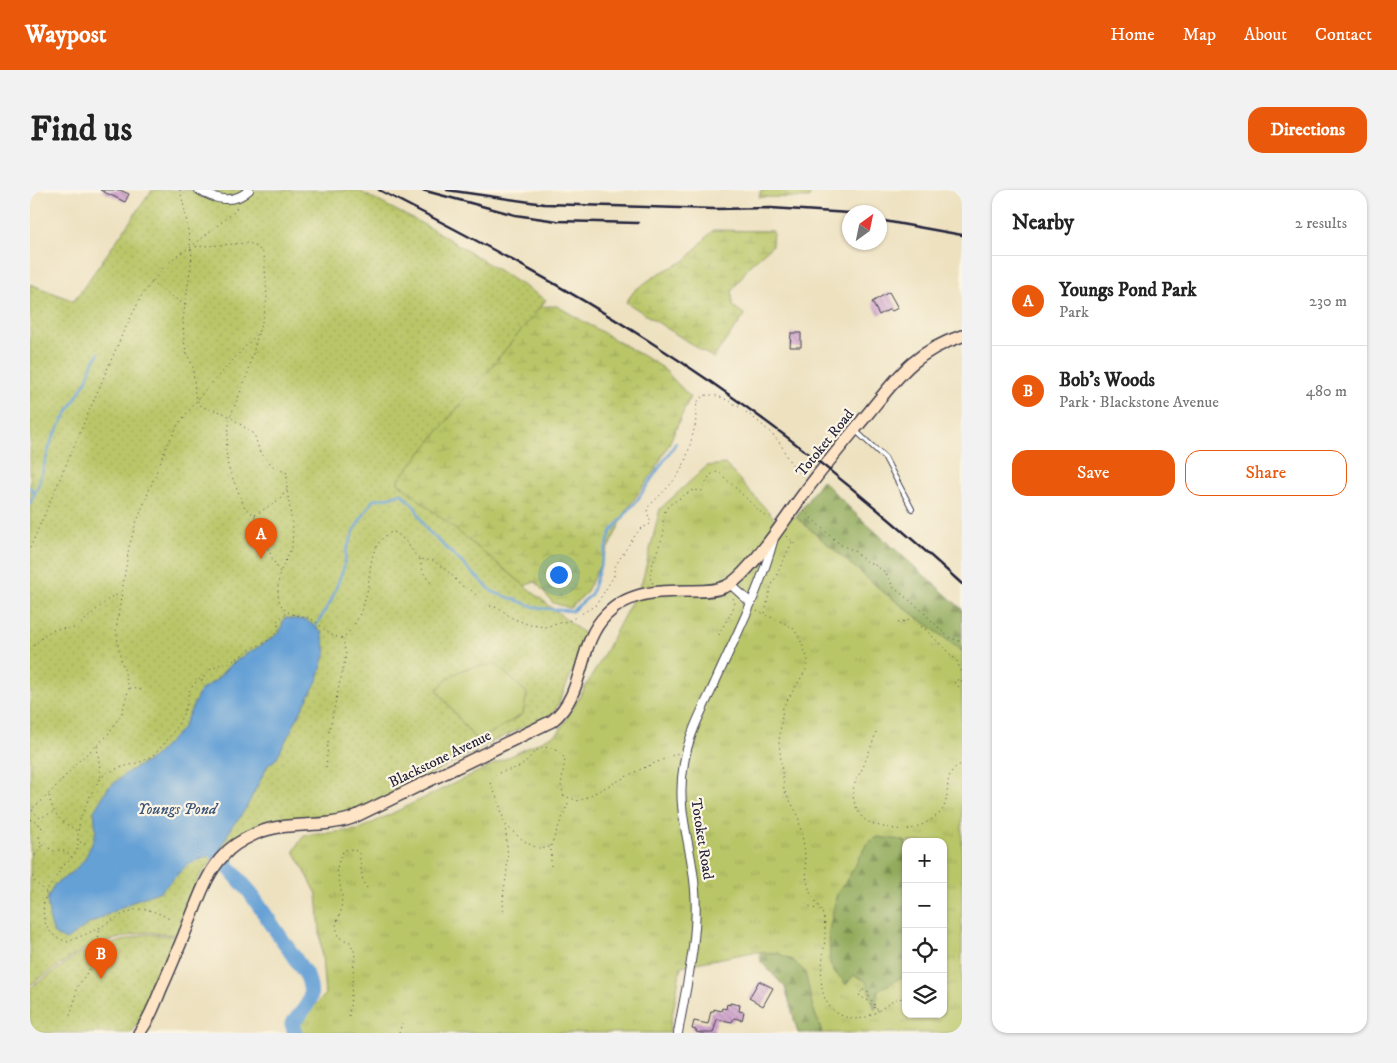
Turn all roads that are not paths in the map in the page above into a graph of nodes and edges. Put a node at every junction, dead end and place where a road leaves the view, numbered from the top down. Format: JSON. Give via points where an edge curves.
{"nodes":[{"id":1,"x":199,"y":190,"type":"edge"},
{"id":2,"x":249,"y":190,"type":"edge"},
{"id":3,"x":962,"y":336,"type":"edge"},
{"id":4,"x":854,"y":430,"type":"junction"},
{"id":5,"x":912,"y":509,"type":"dead end"},
{"id":6,"x":777,"y":530,"type":"junction"},
{"id":7,"x":726,"y":586,"type":"junction"},
{"id":8,"x":753,"y":606,"type":"junction"},
{"id":9,"x":139,"y":1033,"type":"edge"},
{"id":10,"x":678,"y":1033,"type":"edge"}],
"edges":[{"from":1,"to":2,"type":"street","via":[[217,199],[238,198]]},
{"from":3,"to":4,"type":"main road","name":"Totoket Road","via":[[938,345],[915,360]]},
{"from":4,"to":5,"type":"lane","via":[[886,458]]},
{"from":4,"to":6,"type":"main road","name":"Totoket Road"},
{"from":6,"to":7,"type":"main road","via":[[746,570]]},
{"from":6,"to":8,"type":"street","name":"Totoket Road"},
{"from":7,"to":8,"type":"street"},
{"from":7,"to":9,"type":"main road","name":"Blackstone Avenue","via":[[703,591],[644,594],[612,608],[592,638],[568,704],[559,715],[540,727],[352,818],[337,823],[269,829],[242,840],[221,858],[199,898],[158,997]]},
{"from":8,"to":10,"type":"street","name":"Totoket Road","via":[[699,717],[684,760],[680,792],[696,906]]}]}
